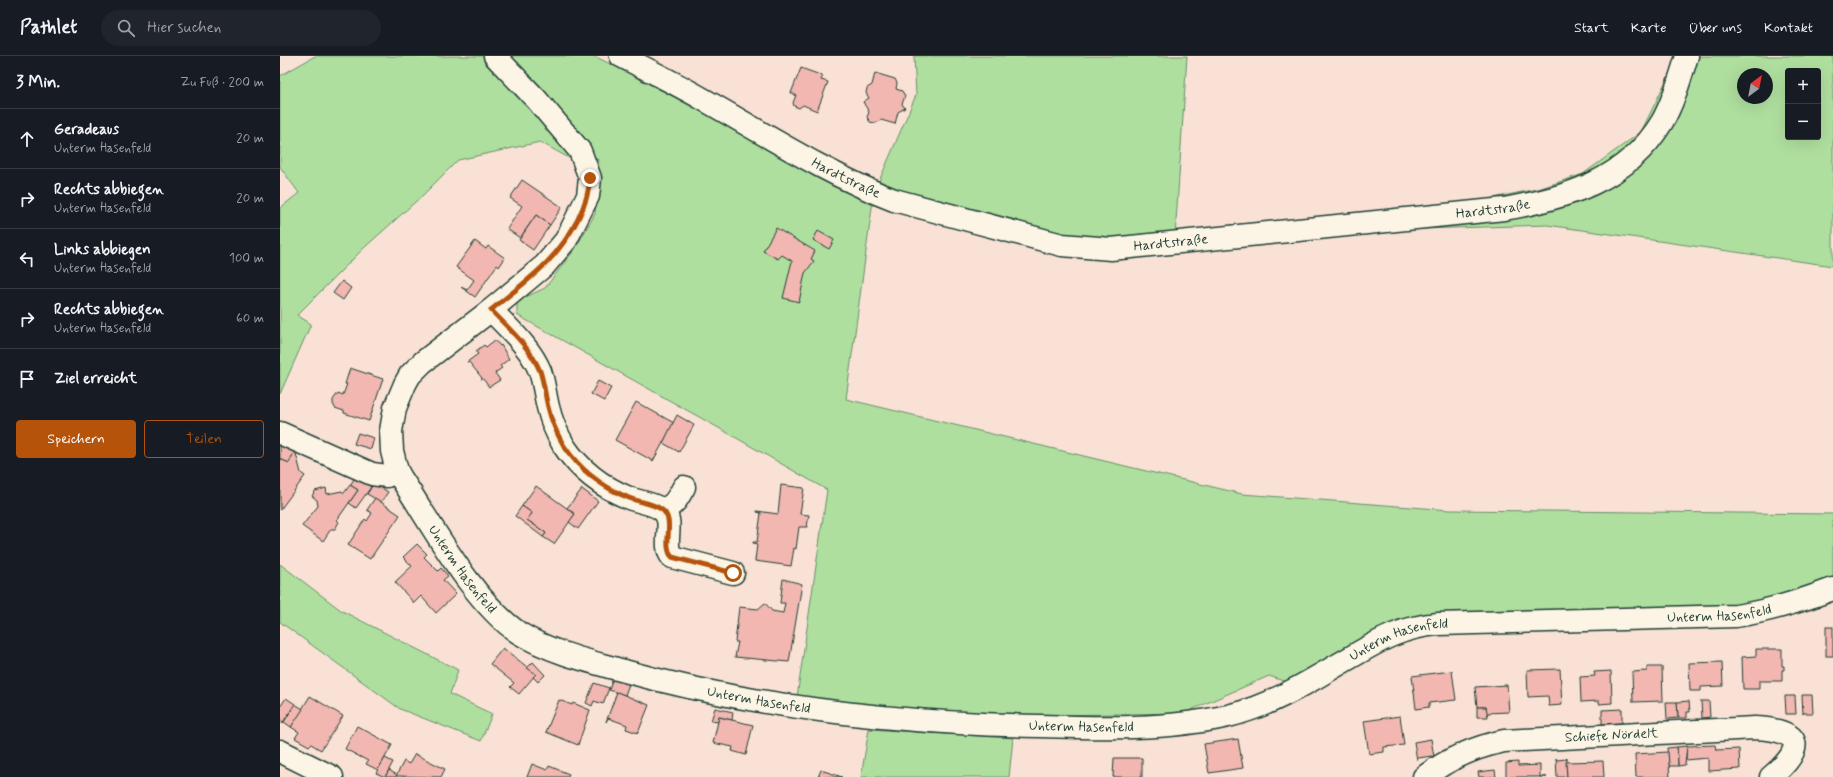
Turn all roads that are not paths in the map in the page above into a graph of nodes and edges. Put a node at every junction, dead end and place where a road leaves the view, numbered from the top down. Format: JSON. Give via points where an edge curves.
{"nodes":[{"id":1,"x":495,"y":56,"type":"edge"},
{"id":2,"x":621,"y":56,"type":"edge"},
{"id":3,"x":1687,"y":56,"type":"edge"},
{"id":4,"x":491,"y":310,"type":"junction"},
{"id":5,"x":280,"y":433,"type":"edge"},
{"id":6,"x":397,"y":471,"type":"junction"},
{"id":7,"x":684,"y":487,"type":"dead end"},
{"id":8,"x":661,"y":509,"type":"junction"},
{"id":9,"x":733,"y":573,"type":"dead end"},
{"id":10,"x":1833,"y":588,"type":"edge"},
{"id":11,"x":280,"y":752,"type":"edge"},
{"id":12,"x":1774,"y":774,"type":"edge"},
{"id":13,"x":332,"y":777,"type":"edge"},
{"id":14,"x":1424,"y":777,"type":"edge"}],
"edges":[{"from":1,"to":4,"type":"street","name":"Unterm Hasenfeld","via":[[572,140],[584,159],[590,178],[586,202],[560,249],[545,265]]},
{"from":2,"to":3,"type":"street","name":"Hardtstraße","via":[[700,97],[836,175],[874,193],[1030,238],[1062,245],[1103,249],[1504,209],[1534,204],[1584,189],[1622,167],[1651,138],[1672,100]]},
{"from":4,"to":6,"type":"street","name":"Unterm Hasenfeld","via":[[423,362],[410,375],[395,408],[391,431]]},
{"from":4,"to":8,"type":"street","via":[[520,340],[536,363],[558,434],[579,465],[611,489]]},
{"from":5,"to":6,"type":"street","via":[[372,474],[387,476]]},
{"from":6,"to":10,"type":"street","name":"Unterm Hasenfeld","via":[[480,596],[502,619],[532,640],[596,663],[696,690],[776,704],[913,721],[1079,727],[1157,725],[1213,719],[1249,710],[1282,697],[1384,638],[1415,626],[1736,616],[1791,604]]},
{"from":7,"to":8,"type":"street","via":[[672,506]]},
{"from":8,"to":9,"type":"street","via":[[668,521],[668,550],[672,557]]},
{"from":11,"to":13,"type":"street"},
{"from":12,"to":14,"type":"street","name":"Schiefe Nördelt","via":[[1792,757],[1792,737],[1785,732],[1755,728],[1504,741],[1474,749],[1439,766]]}]}
